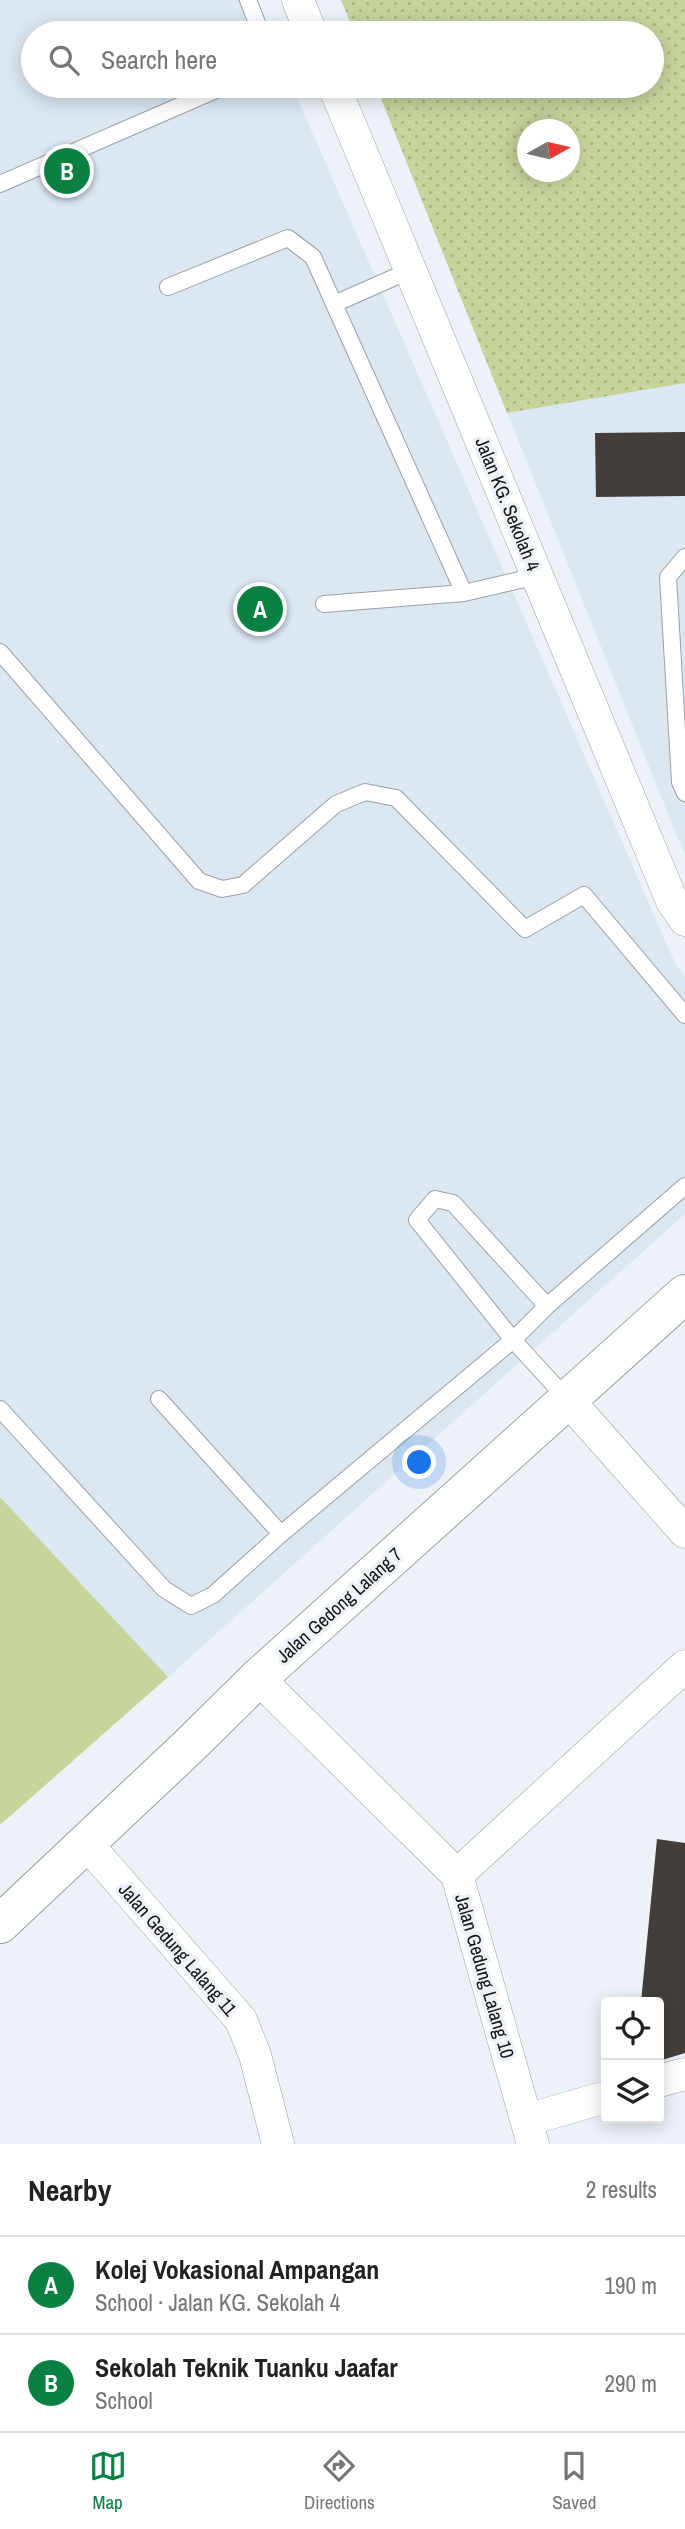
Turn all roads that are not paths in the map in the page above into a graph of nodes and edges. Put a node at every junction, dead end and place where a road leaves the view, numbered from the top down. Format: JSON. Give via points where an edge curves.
{"nodes":[{"id":1,"x":247,"y":0,"type":"edge"},
{"id":2,"x":298,"y":0,"type":"edge"},
{"id":3,"x":256,"y":21,"type":"edge"},
{"id":4,"x":307,"y":21,"type":"edge"},
{"id":5,"x":197,"y":98,"type":"edge"},
{"id":6,"x":339,"y":98,"type":"edge"},
{"id":7,"x":0,"y":184,"type":"edge"},
{"id":8,"x":411,"y":270,"type":"junction"},
{"id":9,"x":168,"y":287,"type":"dead end"},
{"id":10,"x":334,"y":304,"type":"junction"},
{"id":11,"x":685,"y":557,"type":"edge"},
{"id":12,"x":537,"y":576,"type":"junction"},
{"id":13,"x":464,"y":593,"type":"junction"},
{"id":14,"x":324,"y":604,"type":"dead end"},
{"id":15,"x":0,"y":652,"type":"edge"},
{"id":16,"x":685,"y":793,"type":"edge"},
{"id":17,"x":685,"y":920,"type":"edge"},
{"id":18,"x":685,"y":1015,"type":"edge"},
{"id":19,"x":685,"y":1186,"type":"edge"},
{"id":20,"x":685,"y":1294,"type":"edge"},
{"id":21,"x":547,"y":1306,"type":"junction"},
{"id":22,"x":513,"y":1340,"type":"junction"},
{"id":23,"x":159,"y":1399,"type":"dead end"},
{"id":24,"x":568,"y":1400,"type":"junction"},
{"id":25,"x":0,"y":1409,"type":"edge"},
{"id":26,"x":685,"y":1532,"type":"edge"},
{"id":27,"x":281,"y":1534,"type":"junction"},
{"id":28,"x":685,"y":1666,"type":"edge"},
{"id":29,"x":258,"y":1678,"type":"junction"},
{"id":30,"x":86,"y":1843,"type":"junction"},
{"id":31,"x":457,"y":1875,"type":"junction"},
{"id":32,"x":0,"y":1924,"type":"edge"},
{"id":33,"x":685,"y":2074,"type":"edge"},
{"id":34,"x":664,"y":2080,"type":"edge"},
{"id":35,"x":601,"y":2098,"type":"edge"},
{"id":36,"x":530,"y":2132,"type":"edge"},
{"id":37,"x":274,"y":2143,"type":"edge"}],
"edges":[{"from":1,"to":3,"type":"lane"},
{"from":2,"to":4,"type":"street"},
{"from":5,"to":7,"type":"lane"},
{"from":6,"to":8,"type":"street","name":"Jalan KG. Sekolah 4"},
{"from":8,"to":10,"type":"lane"},
{"from":8,"to":12,"type":"street","name":"Jalan KG. Sekolah 4"},
{"from":9,"to":10,"type":"lane","via":[[288,238],[313,257]]},
{"from":10,"to":13,"type":"lane"},
{"from":11,"to":16,"type":"lane","via":[[667,577],[680,782]]},
{"from":12,"to":13,"type":"lane"},
{"from":12,"to":17,"type":"street","name":"Jalan KG. Sekolah 4","via":[[672,901]]},
{"from":13,"to":14,"type":"lane"},
{"from":15,"to":18,"type":"lane","via":[[199,881],[222,889],[243,885],[336,804],[365,792],[396,798],[525,929],[583,895]]},
{"from":19,"to":21,"type":"lane"},
{"from":20,"to":24,"type":"street","name":"Jalan Gedong Lalang 7"},
{"from":21,"to":22,"type":"lane"},
{"from":21,"to":22,"type":"lane","via":[[453,1203],[436,1199],[417,1220]]},
{"from":22,"to":24,"type":"lane"},
{"from":22,"to":27,"type":"lane"},
{"from":23,"to":27,"type":"lane"},
{"from":24,"to":26,"type":"street"},
{"from":24,"to":29,"type":"street","name":"Jalan Gedong Lalang 7"},
{"from":25,"to":27,"type":"lane","via":[[164,1590],[191,1606],[213,1595]]},
{"from":28,"to":31,"type":"street"},
{"from":29,"to":30,"type":"street","name":"Jalan Gedong Lalang 7"},
{"from":29,"to":31,"type":"street","name":"Jalan Gedung Lalang 10"},
{"from":30,"to":32,"type":"street","name":"Jalan Gedong Lalang 7"},
{"from":30,"to":37,"type":"street","name":"Jalan Gedung Lalang 11","via":[[240,2020],[255,2055]]},
{"from":31,"to":36,"type":"street","name":"Jalan Gedung Lalang 10"},
{"from":33,"to":34,"type":"street"},
{"from":35,"to":36,"type":"street"}]}
